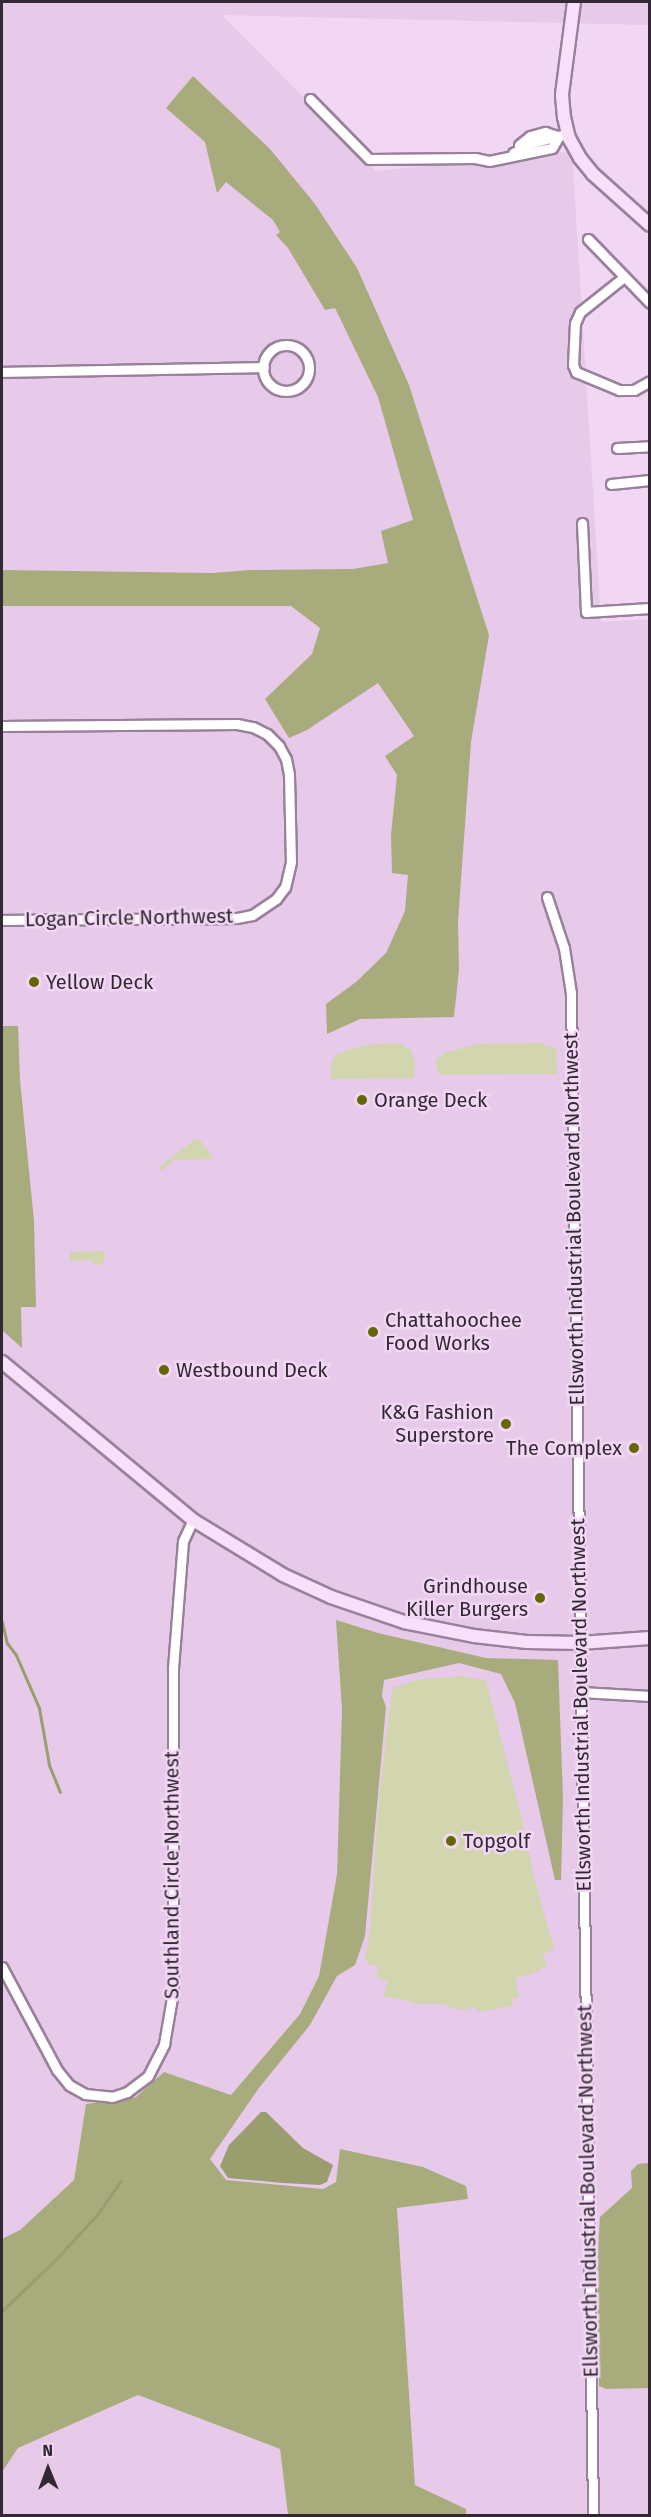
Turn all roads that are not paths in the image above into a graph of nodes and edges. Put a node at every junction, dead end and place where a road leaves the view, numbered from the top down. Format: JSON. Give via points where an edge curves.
{"nodes":[{"id":1,"x":574,"y":2,"type":"edge"},
{"id":2,"x":310,"y":99,"type":"dead end"},
{"id":3,"x":563,"y":134,"type":"junction"},
{"id":4,"x":506,"y":157,"type":"junction"},
{"id":5,"x":650,"y":225,"type":"edge"},
{"id":6,"x":588,"y":240,"type":"dead end"},
{"id":7,"x":624,"y":277,"type":"junction"},
{"id":8,"x":650,"y":303,"type":"edge"},
{"id":9,"x":264,"y":367,"type":"junction"},
{"id":10,"x":2,"y":372,"type":"edge"},
{"id":11,"x":650,"y":381,"type":"edge"},
{"id":12,"x":650,"y":446,"type":"edge"},
{"id":13,"x":617,"y":448,"type":"dead end"},
{"id":14,"x":650,"y":480,"type":"edge"},
{"id":15,"x":611,"y":484,"type":"dead end"},
{"id":16,"x":582,"y":523,"type":"dead end"},
{"id":17,"x":650,"y":608,"type":"edge"},
{"id":18,"x":2,"y":726,"type":"edge"},
{"id":19,"x":547,"y":897,"type":"dead end"},
{"id":20,"x":2,"y":920,"type":"edge"},
{"id":21,"x":2,"y":1362,"type":"edge"},
{"id":22,"x":193,"y":1520,"type":"junction"},
{"id":23,"x":650,"y":1638,"type":"edge"},
{"id":24,"x":580,"y":1643,"type":"junction"},
{"id":25,"x":581,"y":1692,"type":"junction"},
{"id":26,"x":650,"y":1696,"type":"edge"},
{"id":27,"x":2,"y":1967,"type":"edge"},
{"id":28,"x":593,"y":2516,"type":"edge"}],
"edges":[{"from":1,"to":3,"type":"street","via":[[562,95]]},
{"from":2,"to":4,"type":"street","via":[[369,159],[489,161]]},
{"from":3,"to":4,"type":"street","via":[[552,148]]},
{"from":3,"to":4,"type":"street","via":[[545,132],[530,136]]},
{"from":3,"to":5,"type":"street","via":[[593,174]]},
{"from":6,"to":7,"type":"street"},
{"from":7,"to":8,"type":"street"},
{"from":7,"to":11,"type":"street","via":[[580,312],[574,323],[573,365],[576,372],[619,390],[634,390]]},
{"from":9,"to":9,"type":"street","via":[[269,383],[282,391],[297,388],[309,370],[306,356],[287,345],[267,355]]},
{"from":9,"to":10,"type":"street"},
{"from":12,"to":13,"type":"street"},
{"from":14,"to":15,"type":"street"},
{"from":16,"to":17,"type":"street","via":[[586,612]]},
{"from":18,"to":20,"type":"street","name":"Logan Circle Northwest","via":[[254,727],[267,734],[286,759],[291,862],[285,887],[276,899],[252,915]]},
{"from":19,"to":24,"type":"street","name":"Ellsworth Industrial Boulevard Northwest","via":[[564,948],[571,993]]},
{"from":21,"to":22,"type":"street"},
{"from":22,"to":24,"type":"street","via":[[283,1575],[381,1615],[474,1636]]},
{"from":22,"to":27,"type":"street","name":"Southland Circle Northwest","via":[[183,1541],[174,1668],[173,1992],[164,2044],[147,2076],[127,2092],[112,2097],[85,2094],[69,2085],[57,2070]]},
{"from":23,"to":24,"type":"street"},
{"from":24,"to":25,"type":"street","name":"Ellsworth Industrial Boulevard Northwest"},
{"from":25,"to":26,"type":"street"},
{"from":25,"to":28,"type":"street","name":"Ellsworth Industrial Boulevard Northwest"}]}
